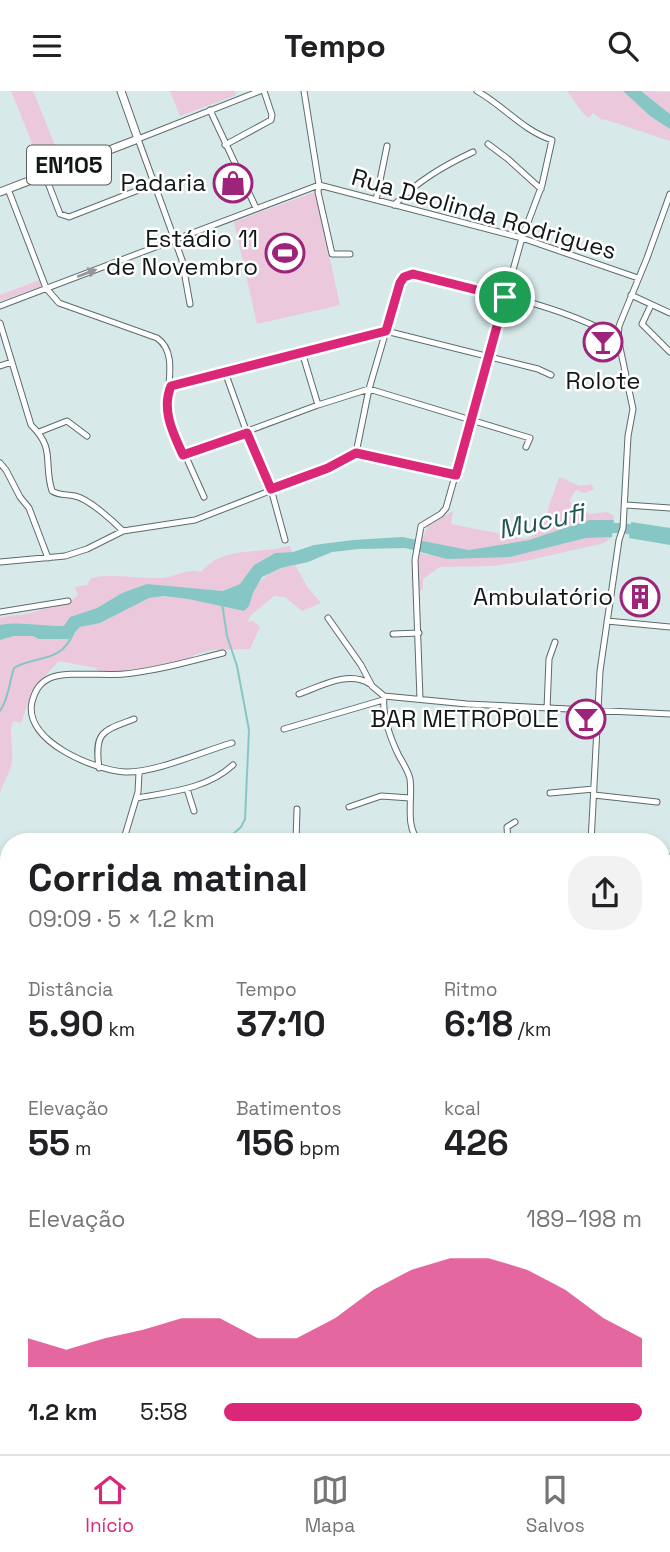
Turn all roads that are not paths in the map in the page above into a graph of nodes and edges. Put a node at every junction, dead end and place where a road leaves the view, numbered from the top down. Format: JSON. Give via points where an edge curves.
{"nodes":[{"id":1,"x":121,"y":91,"type":"edge"},
{"id":2,"x":262,"y":91,"type":"edge"},
{"id":3,"x":304,"y":91,"type":"edge"},
{"id":4,"x":477,"y":91,"type":"edge"},
{"id":5,"x":210,"y":110,"type":"junction"},
{"id":6,"x":138,"y":139,"type":"junction"},
{"id":7,"x":488,"y":144,"type":"dead end"},
{"id":8,"x":225,"y":145,"type":"junction"},
{"id":9,"x":387,"y":146,"type":"dead end"},
{"id":10,"x":473,"y":152,"type":"dead end"},
{"id":11,"x":45,"y":175,"type":"junction"},
{"id":12,"x":154,"y":184,"type":"junction"},
{"id":13,"x":319,"y":185,"type":"junction"},
{"id":14,"x":541,"y":189,"type":"junction"},
{"id":15,"x":4,"y":190,"type":"edge"},
{"id":16,"x":670,"y":194,"type":"edge"},
{"id":17,"x":376,"y":200,"type":"junction"},
{"id":18,"x":394,"y":205,"type":"junction"},
{"id":19,"x":256,"y":208,"type":"junction"},
{"id":20,"x":522,"y":239,"type":"junction"},
{"id":21,"x":173,"y":240,"type":"junction"},
{"id":22,"x":350,"y":254,"type":"dead end"},
{"id":23,"x":638,"y":278,"type":"junction"},
{"id":24,"x":46,"y":288,"type":"junction"},
{"id":25,"x":631,"y":295,"type":"junction"},
{"id":26,"x":505,"y":297,"type":"junction"},
{"id":27,"x":190,"y":304,"type":"dead end"},
{"id":28,"x":652,"y":305,"type":"junction"},
{"id":29,"x":0,"y":306,"type":"edge"},
{"id":30,"x":670,"y":313,"type":"edge"},
{"id":31,"x":0,"y":323,"type":"edge"},
{"id":32,"x":386,"y":331,"type":"junction"},
{"id":33,"x":618,"y":338,"type":"junction"},
{"id":34,"x":302,"y":352,"type":"junction"},
{"id":35,"x":670,"y":352,"type":"edge"},
{"id":36,"x":489,"y":357,"type":"junction"},
{"id":37,"x":12,"y":362,"type":"junction"},
{"id":38,"x":0,"y":366,"type":"edge"},
{"id":39,"x":225,"y":372,"type":"junction"},
{"id":40,"x":551,"y":375,"type":"dead end"},
{"id":41,"x":171,"y":386,"type":"junction"},
{"id":42,"x":369,"y":389,"type":"junction"},
{"id":43,"x":318,"y":405,"type":"junction"},
{"id":44,"x":471,"y":420,"type":"junction"},
{"id":45,"x":39,"y":432,"type":"junction"},
{"id":46,"x":247,"y":433,"type":"junction"},
{"id":47,"x":86,"y":436,"type":"dead end"},
{"id":48,"x":526,"y":447,"type":"dead end"},
{"id":49,"x":356,"y":453,"type":"junction"},
{"id":50,"x":183,"y":455,"type":"junction"},
{"id":51,"x":0,"y":463,"type":"edge"},
{"id":52,"x":456,"y":475,"type":"junction"},
{"id":53,"x":271,"y":489,"type":"junction"},
{"id":54,"x":204,"y":496,"type":"dead end"},
{"id":55,"x":625,"y":505,"type":"junction"},
{"id":56,"x":670,"y":508,"type":"edge"},
{"id":57,"x":123,"y":531,"type":"junction"},
{"id":58,"x":285,"y":540,"type":"dead end"},
{"id":59,"x":48,"y":558,"type":"junction"},
{"id":60,"x":0,"y":562,"type":"edge"},
{"id":61,"x":68,"y":601,"type":"dead end"},
{"id":62,"x":0,"y":612,"type":"edge"},
{"id":63,"x":328,"y":618,"type":"dead end"},
{"id":64,"x":607,"y":621,"type":"junction"},
{"id":65,"x":670,"y":627,"type":"edge"},
{"id":66,"x":419,"y":633,"type":"junction"},
{"id":67,"x":393,"y":634,"type":"dead end"},
{"id":68,"x":555,"y":642,"type":"dead end"},
{"id":69,"x":223,"y":653,"type":"dead end"},
{"id":70,"x":372,"y":686,"type":"junction"},
{"id":71,"x":299,"y":694,"type":"dead end"},
{"id":72,"x":384,"y":698,"type":"junction"},
{"id":73,"x":420,"y":699,"type":"junction"},
{"id":74,"x":547,"y":709,"type":"junction"},
{"id":75,"x":596,"y":711,"type":"junction"},
{"id":76,"x":670,"y":714,"type":"edge"},
{"id":77,"x":134,"y":719,"type":"dead end"},
{"id":78,"x":284,"y":729,"type":"dead end"},
{"id":79,"x":232,"y":743,"type":"dead end"},
{"id":80,"x":233,"y":765,"type":"dead end"},
{"id":81,"x":99,"y":768,"type":"junction"},
{"id":82,"x":139,"y":773,"type":"junction"},
{"id":83,"x":187,"y":789,"type":"junction"},
{"id":84,"x":594,"y":792,"type":"junction"},
{"id":85,"x":550,"y":793,"type":"dead end"},
{"id":86,"x":137,"y":798,"type":"junction"},
{"id":87,"x":410,"y":798,"type":"junction"},
{"id":88,"x":657,"y":802,"type":"dead end"},
{"id":89,"x":349,"y":807,"type":"dead end"},
{"id":90,"x":297,"y":810,"type":"dead end"},
{"id":91,"x":194,"y":811,"type":"dead end"},
{"id":92,"x":515,"y":822,"type":"dead end"},
{"id":93,"x":125,"y":833,"type":"edge"},
{"id":94,"x":296,"y":833,"type":"edge"},
{"id":95,"x":414,"y":833,"type":"edge"},
{"id":96,"x":508,"y":833,"type":"edge"},
{"id":97,"x":592,"y":833,"type":"edge"}],
"edges":[{"from":1,"to":6,"type":"main road","number":"EN105"},
{"from":2,"to":5,"type":"street"},
{"from":2,"to":8,"type":"street","via":[[271,120]]},
{"from":3,"to":13,"type":"street"},
{"from":4,"to":14,"type":"street","via":[[537,135],[552,140]]},
{"from":5,"to":6,"type":"street"},
{"from":5,"to":8,"type":"street"},
{"from":6,"to":11,"type":"main road","number":"EN105"},
{"from":6,"to":12,"type":"street"},
{"from":7,"to":14,"type":"street"},
{"from":8,"to":19,"type":"street"},
{"from":9,"to":17,"type":"street"},
{"from":10,"to":18,"type":"street","via":[[443,166]]},
{"from":11,"to":12,"type":"street","via":[[63,217]]},
{"from":11,"to":15,"type":"main road","number":"EN105"},
{"from":12,"to":21,"type":"street"},
{"from":13,"to":17,"type":"street","name":"Rua Deolinda Rodrigues"},
{"from":13,"to":19,"type":"street"},
{"from":13,"to":22,"type":"street","via":[[332,254]]},
{"from":14,"to":20,"type":"street"},
{"from":15,"to":24,"type":"street"},
{"from":16,"to":23,"type":"street"},
{"from":17,"to":18,"type":"street","name":"Rua Deolinda Rodrigues"},
{"from":18,"to":20,"type":"street","name":"Rua Deolinda Rodrigues"},
{"from":19,"to":21,"type":"street"},
{"from":20,"to":23,"type":"street","name":"Rua Deolinda Rodrigues"},
{"from":20,"to":26,"type":"street"},
{"from":24,"to":21,"type":"street","one_way":true},
{"from":21,"to":27,"type":"street","via":[[182,260]]},
{"from":23,"to":25,"type":"street"},
{"from":24,"to":29,"type":"street"},
{"from":24,"to":41,"type":"street","via":[[60,303],[165,343]]},
{"from":25,"to":28,"type":"street"},
{"from":25,"to":33,"type":"street"},
{"from":26,"to":32,"type":"street","via":[[413,274],[400,283]]},
{"from":26,"to":33,"type":"street","via":[[585,321]]},
{"from":26,"to":36,"type":"street"},
{"from":28,"to":30,"type":"street"},
{"from":28,"to":35,"type":"street","via":[[642,324]]},
{"from":31,"to":37,"type":"street"},
{"from":32,"to":34,"type":"street"},
{"from":32,"to":36,"type":"street"},
{"from":32,"to":42,"type":"street"},
{"from":33,"to":55,"type":"street","via":[[634,409]]},
{"from":34,"to":39,"type":"street"},
{"from":34,"to":43,"type":"street"},
{"from":36,"to":40,"type":"street"},
{"from":36,"to":44,"type":"street"},
{"from":37,"to":38,"type":"street"},
{"from":37,"to":45,"type":"street","via":[[31,425]]},
{"from":39,"to":41,"type":"street"},
{"from":39,"to":46,"type":"street"},
{"from":41,"to":50,"type":"street","via":[[166,405]]},
{"from":42,"to":43,"type":"street"},
{"from":42,"to":44,"type":"street"},
{"from":42,"to":49,"type":"street"},
{"from":43,"to":46,"type":"street"},
{"from":44,"to":48,"type":"street","via":[[530,438]]},
{"from":44,"to":52,"type":"street"},
{"from":45,"to":47,"type":"street","via":[[67,421]]},
{"from":45,"to":57,"type":"street","via":[[47,448],[52,491],[86,501]]},
{"from":46,"to":50,"type":"street"},
{"from":46,"to":53,"type":"street"},
{"from":49,"to":52,"type":"street"},
{"from":49,"to":53,"type":"street"},
{"from":50,"to":54,"type":"street"},
{"from":51,"to":59,"type":"street","via":[[29,508]]},
{"from":52,"to":66,"type":"street","via":[[446,508],[421,526],[418,534]]},
{"from":53,"to":57,"type":"street","via":[[195,520]]},
{"from":53,"to":58,"type":"street"},
{"from":55,"to":56,"type":"street"},
{"from":55,"to":64,"type":"street"},
{"from":57,"to":59,"type":"street","via":[[87,549]]},
{"from":59,"to":60,"type":"street"},
{"from":61,"to":62,"type":"street"},
{"from":63,"to":70,"type":"street"},
{"from":64,"to":65,"type":"street"},
{"from":64,"to":75,"type":"street"},
{"from":66,"to":67,"type":"street"},
{"from":66,"to":73,"type":"street"},
{"from":68,"to":74,"type":"street","via":[[549,659]]},
{"from":69,"to":81,"type":"street","via":[[148,671],[66,674],[41,684],[31,707],[38,729],[74,758]]},
{"from":70,"to":71,"type":"street","via":[[351,678]]},
{"from":70,"to":72,"type":"street"},
{"from":72,"to":73,"type":"street"},
{"from":72,"to":78,"type":"street"},
{"from":72,"to":87,"type":"street","via":[[391,740],[410,779]]},
{"from":73,"to":74,"type":"street"},
{"from":74,"to":75,"type":"street"},
{"from":75,"to":76,"type":"street"},
{"from":75,"to":84,"type":"street"},
{"from":77,"to":81,"type":"street","via":[[100,736],[96,750]]},
{"from":79,"to":82,"type":"street"},
{"from":80,"to":83,"type":"street","via":[[216,778]]},
{"from":81,"to":82,"type":"street"},
{"from":82,"to":86,"type":"street"},
{"from":83,"to":86,"type":"street"},
{"from":83,"to":91,"type":"street"},
{"from":84,"to":85,"type":"street"},
{"from":84,"to":88,"type":"street"},
{"from":84,"to":97,"type":"street"},
{"from":86,"to":93,"type":"street"},
{"from":87,"to":89,"type":"street","via":[[381,796]]},
{"from":87,"to":95,"type":"street"},
{"from":90,"to":94,"type":"street"},
{"from":92,"to":96,"type":"street","via":[[510,823]]}]}
